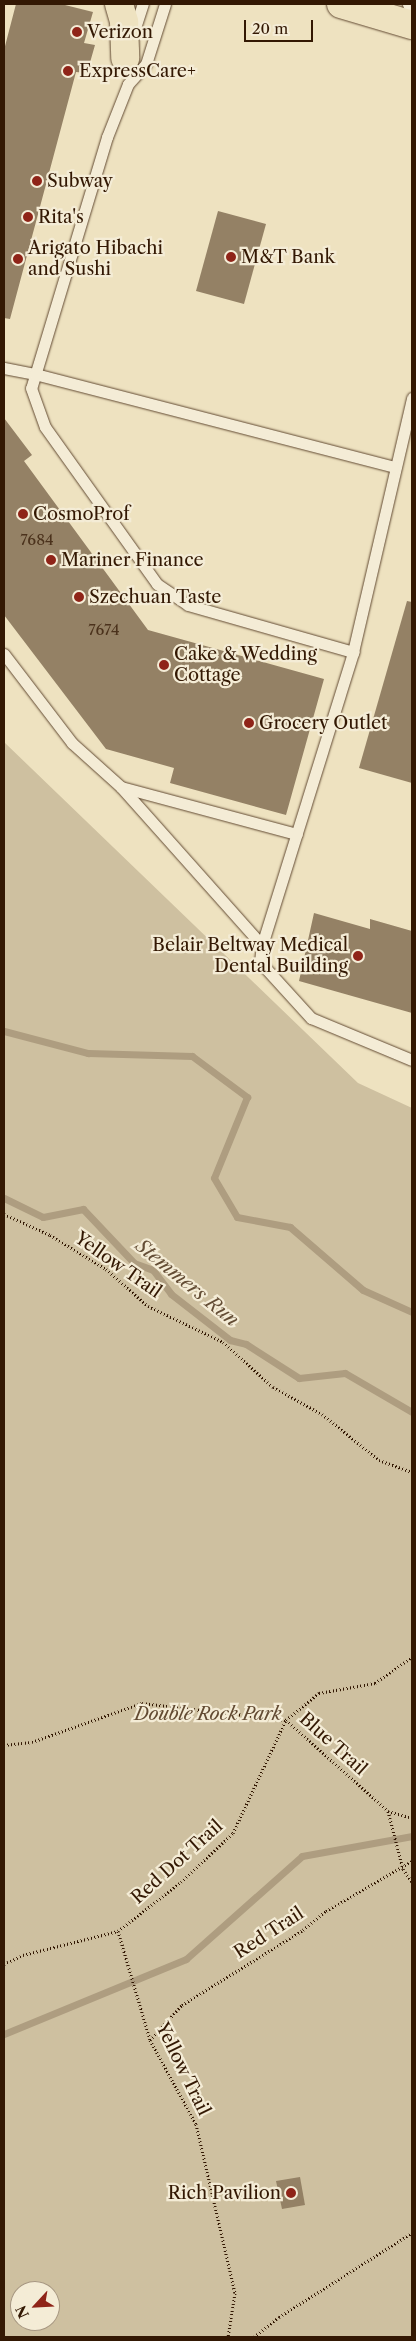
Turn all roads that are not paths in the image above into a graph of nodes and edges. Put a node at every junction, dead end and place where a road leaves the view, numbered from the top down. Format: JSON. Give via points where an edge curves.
{"nodes":[{"id":1,"x":119,"y":4,"type":"edge"},
{"id":2,"x":143,"y":4,"type":"edge"},
{"id":3,"x":164,"y":4,"type":"edge"},
{"id":4,"x":341,"y":4,"type":"edge"},
{"id":5,"x":408,"y":4,"type":"edge"},
{"id":6,"x":412,"y":13,"type":"edge"},
{"id":7,"x":412,"y":25,"type":"edge"},
{"id":8,"x":126,"y":71,"type":"junction"},
{"id":9,"x":4,"y":368,"type":"edge"},
{"id":10,"x":35,"y":374,"type":"junction"},
{"id":11,"x":412,"y":398,"type":"edge"},
{"id":12,"x":395,"y":467,"type":"junction"},
{"id":13,"x":354,"y":652,"type":"junction"},
{"id":14,"x":4,"y":654,"type":"edge"},
{"id":15,"x":121,"y":787,"type":"junction"},
{"id":16,"x":298,"y":834,"type":"junction"},
{"id":17,"x":262,"y":945,"type":"junction"},
{"id":18,"x":412,"y":1060,"type":"edge"}],
"edges":[{"from":1,"to":8,"type":"main road","via":[[124,22]]},
{"from":2,"to":8,"type":"lane"},
{"from":3,"to":8,"type":"lane","via":[[146,64]]},
{"from":4,"to":7,"type":"main road"},
{"from":5,"to":6,"type":"lane"},
{"from":8,"to":10,"type":"lane"},
{"from":9,"to":10,"type":"lane"},
{"from":10,"to":12,"type":"lane"},
{"from":10,"to":13,"type":"lane","via":[[30,388],[44,427],[157,584],[188,605]]},
{"from":11,"to":12,"type":"lane"},
{"from":12,"to":13,"type":"lane"},
{"from":13,"to":16,"type":"lane"},
{"from":14,"to":15,"type":"lane","via":[[72,743]]},
{"from":15,"to":16,"type":"lane"},
{"from":15,"to":17,"type":"lane"},
{"from":16,"to":17,"type":"lane"},
{"from":17,"to":18,"type":"lane","via":[[260,962],[311,1018]]}]}
